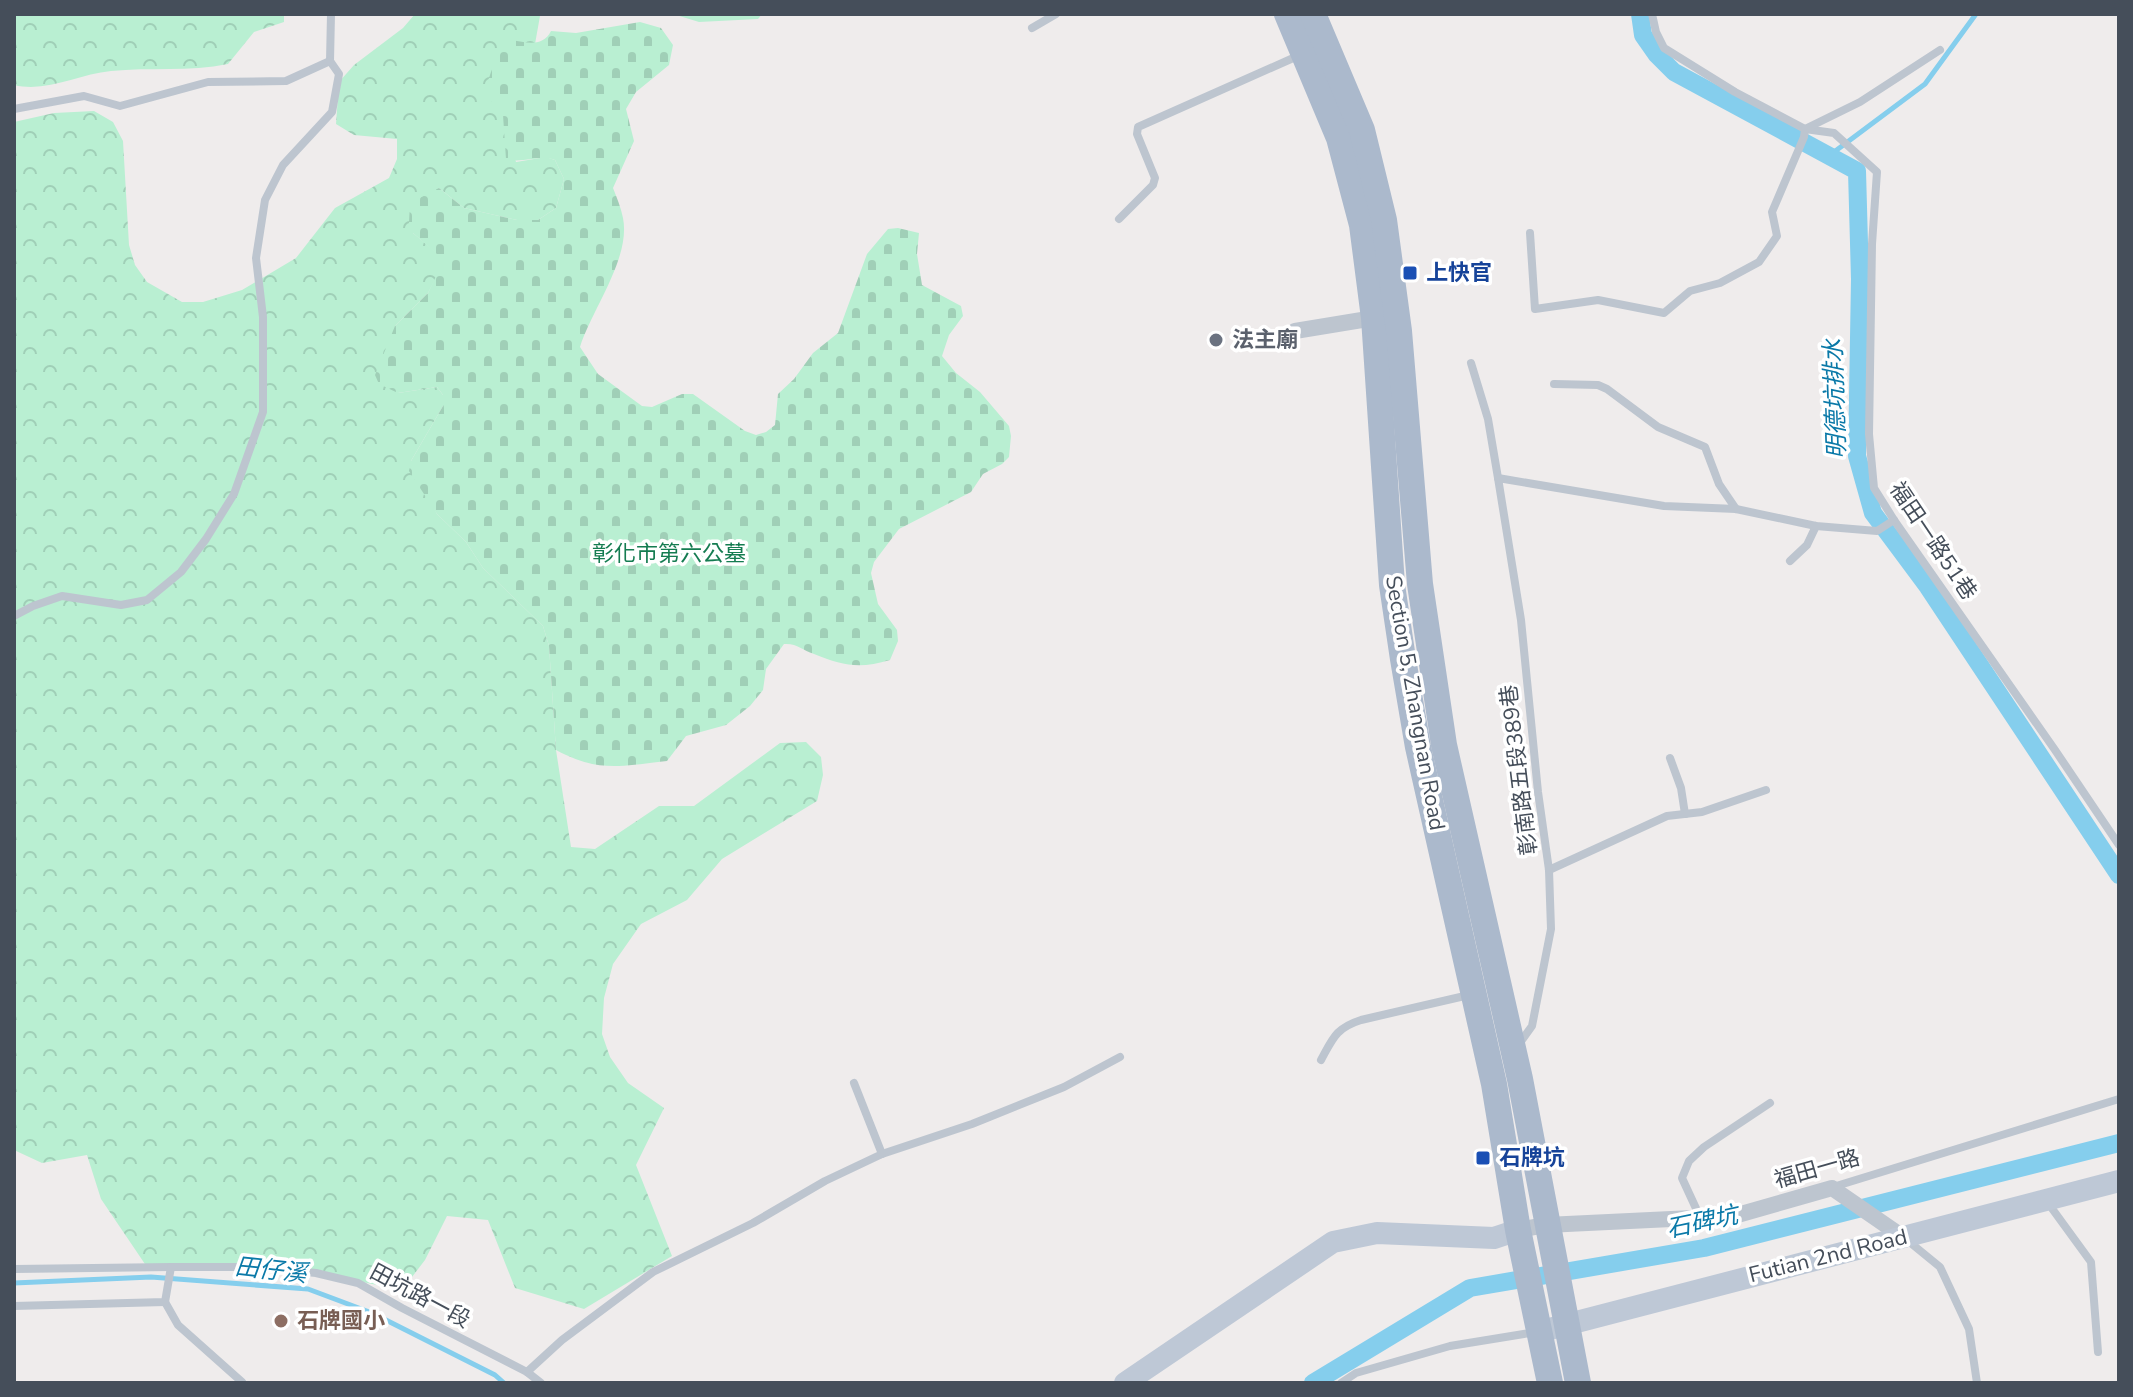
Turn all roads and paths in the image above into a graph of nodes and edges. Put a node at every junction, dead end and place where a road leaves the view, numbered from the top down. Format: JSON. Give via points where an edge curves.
{"nodes":[{"id":1,"x":1056,"y":14,"type":"edge"},
{"id":2,"x":1287,"y":14,"type":"edge"},
{"id":3,"x":1313,"y":14,"type":"edge"},
{"id":4,"x":1652,"y":14,"type":"edge"},
{"id":5,"x":328,"y":15,"type":"edge"},
{"id":6,"x":1032,"y":28,"type":"dead end"},
{"id":7,"x":1940,"y":50,"type":"dead end"},
{"id":8,"x":1304,"y":53,"type":"junction"},
{"id":9,"x":330,"y":61,"type":"junction"},
{"id":10,"x":14,"y":109,"type":"edge"},
{"id":11,"x":1804,"y":133,"type":"junction"},
{"id":12,"x":1119,"y":219,"type":"dead end"},
{"id":13,"x":1530,"y":233,"type":"dead end"},
{"id":14,"x":1374,"y":318,"type":"junction"},
{"id":15,"x":1295,"y":331,"type":"dead end"},
{"id":16,"x":1399,"y":331,"type":"junction"},
{"id":17,"x":1471,"y":363,"type":"dead end"},
{"id":18,"x":1554,"y":384,"type":"dead end"},
{"id":19,"x":1498,"y":478,"type":"junction"},
{"id":20,"x":1736,"y":509,"type":"junction"},
{"id":21,"x":1891,"y":521,"type":"junction"},
{"id":22,"x":1816,"y":526,"type":"junction"},
{"id":23,"x":1790,"y":561,"type":"dead end"},
{"id":24,"x":14,"y":616,"type":"edge"},
{"id":25,"x":1670,"y":758,"type":"dead end"},
{"id":26,"x":1766,"y":790,"type":"dead end"},
{"id":27,"x":1685,"y":814,"type":"junction"},
{"id":28,"x":2119,"y":845,"type":"edge"},
{"id":29,"x":1549,"y":870,"type":"junction"},
{"id":30,"x":1473,"y":994,"type":"junction"},
{"id":31,"x":1514,"y":1051,"type":"junction"},
{"id":32,"x":1120,"y":1057,"type":"dead end"},
{"id":33,"x":1321,"y":1060,"type":"dead end"},
{"id":34,"x":854,"y":1083,"type":"dead end"},
{"id":35,"x":2119,"y":1099,"type":"edge"},
{"id":36,"x":1770,"y":1103,"type":"dead end"},
{"id":37,"x":882,"y":1154,"type":"junction"},
{"id":38,"x":2119,"y":1181,"type":"edge"},
{"id":39,"x":1832,"y":1188,"type":"junction"},
{"id":40,"x":2046,"y":1200,"type":"junction"},
{"id":41,"x":1700,"y":1218,"type":"junction"},
{"id":42,"x":1549,"y":1236,"type":"junction"},
{"id":43,"x":1903,"y":1237,"type":"junction"},
{"id":44,"x":1520,"y":1242,"type":"junction"},
{"id":45,"x":171,"y":1267,"type":"junction"},
{"id":46,"x":14,"y":1269,"type":"edge"},
{"id":47,"x":165,"y":1302,"type":"junction"},
{"id":48,"x":14,"y":1306,"type":"edge"},
{"id":49,"x":1566,"y":1324,"type":"junction"},
{"id":50,"x":1538,"y":1332,"type":"junction"},
{"id":51,"x":2098,"y":1352,"type":"dead end"},
{"id":52,"x":527,"y":1372,"type":"junction"},
{"id":53,"x":242,"y":1382,"type":"edge"},
{"id":54,"x":541,"y":1383,"type":"edge"},
{"id":55,"x":1125,"y":1383,"type":"edge"},
{"id":56,"x":1341,"y":1383,"type":"edge"},
{"id":57,"x":1550,"y":1383,"type":"edge"},
{"id":58,"x":1578,"y":1383,"type":"edge"},
{"id":59,"x":1977,"y":1383,"type":"edge"}],
"edges":[{"from":1,"to":6,"type":"lane"},
{"from":2,"to":8,"type":"main road","name":"Section 5, Zhangnan Road"},
{"from":3,"to":16,"type":"main road","name":"Section 5, Zhangnan Road","via":[[1362,130],[1384,220]]},
{"from":4,"to":11,"type":"lane","name":"福田一路51巷","via":[[1664,48]]},
{"from":5,"to":9,"type":"lane"},
{"from":7,"to":11,"type":"lane"},
{"from":8,"to":12,"type":"lane","via":[[1138,127],[1155,178]]},
{"from":8,"to":14,"type":"main road","name":"Section 5, Zhangnan Road","via":[[1339,138],[1362,225]]},
{"from":9,"to":10,"type":"lane","via":[[286,81],[208,82],[120,106],[84,96]]},
{"from":9,"to":24,"type":"lane","via":[[339,74],[332,112],[283,165],[265,200],[256,258],[263,317],[263,412],[234,494],[181,572],[147,600],[121,605],[62,596]]},
{"from":11,"to":13,"type":"lane","via":[[1772,212],[1777,236],[1759,262],[1720,283],[1690,291],[1664,313],[1598,300],[1535,309]]},
{"from":11,"to":21,"type":"lane","name":"福田一路51巷","via":[[1834,133],[1877,172],[1869,434],[1874,488]]},
{"from":14,"to":15,"type":"street"},
{"from":14,"to":16,"type":"street"},
{"from":14,"to":30,"type":"main road","name":"Section 5, Zhangnan Road","via":[[1392,585],[1418,747]]},
{"from":16,"to":31,"type":"main road","name":"Section 5, Zhangnan Road","via":[[1420,584],[1444,745]]},
{"from":17,"to":19,"type":"lane","name":"彰南路五段389巷"},
{"from":18,"to":20,"type":"lane","via":[[1598,385],[1658,427],[1705,447],[1719,484]]},
{"from":19,"to":20,"type":"lane","via":[[1664,506]]},
{"from":19,"to":29,"type":"lane","name":"彰南路五段389巷","via":[[1521,620]]},
{"from":20,"to":22,"type":"lane"},
{"from":21,"to":22,"type":"lane","via":[[1877,531]]},
{"from":21,"to":28,"type":"lane","name":"福田一路51巷"},
{"from":22,"to":23,"type":"lane","via":[[1807,545]]},
{"from":25,"to":27,"type":"lane"},
{"from":26,"to":27,"type":"lane"},
{"from":27,"to":29,"type":"lane","via":[[1667,816]]},
{"from":29,"to":31,"type":"lane","name":"彰南路五段389巷","via":[[1551,929],[1532,1026]]},
{"from":30,"to":33,"type":"lane","via":[[1345,1025]]},
{"from":30,"to":44,"type":"main road","name":"Section 5, Zhangnan Road"},
{"from":31,"to":42,"type":"main road","name":"Section 5, Zhangnan Road"},
{"from":32,"to":37,"type":"lane","via":[[1064,1087]]},
{"from":34,"to":37,"type":"lane"},
{"from":35,"to":39,"type":"lane","name":"福田一路"},
{"from":36,"to":41,"type":"lane","via":[[1689,1161],[1682,1178]]},
{"from":37,"to":52,"type":"lane","via":[[653,1272]]},
{"from":38,"to":40,"type":"street","name":"Futian 2nd Road"},
{"from":39,"to":41,"type":"street","name":"福田一路","via":[[1734,1216]]},
{"from":39,"to":43,"type":"street"},
{"from":40,"to":43,"type":"street","name":"Futian 2nd Road"},
{"from":40,"to":51,"type":"lane","via":[[2091,1262]]},
{"from":41,"to":42,"type":"street","name":"福田一路"},
{"from":42,"to":44,"type":"street","name":"福田一路"},
{"from":42,"to":49,"type":"main road","name":"Section 5, Zhangnan Road"},
{"from":43,"to":49,"type":"street","name":"Futian 2nd Road"},
{"from":43,"to":59,"type":"lane","via":[[1940,1267],[1969,1329]]},
{"from":44,"to":50,"type":"main road","name":"Section 5, Zhangnan Road"},
{"from":44,"to":55,"type":"street","via":[[1377,1233],[1333,1242]]},
{"from":45,"to":46,"type":"lane","name":"田坑路一段"},
{"from":45,"to":47,"type":"lane"},
{"from":45,"to":52,"type":"lane","name":"田坑路一段","via":[[257,1267],[358,1283]]},
{"from":47,"to":48,"type":"lane"},
{"from":47,"to":53,"type":"lane","via":[[178,1325]]},
{"from":49,"to":50,"type":"street","name":"Futian 2nd Road"},
{"from":49,"to":58,"type":"main road","name":"Section 5, Zhangnan Road"},
{"from":50,"to":56,"type":"lane","via":[[1450,1346],[1356,1373]]},
{"from":50,"to":57,"type":"main road","name":"Section 5, Zhangnan Road"},
{"from":52,"to":54,"type":"lane","name":"田坑路一段"}]}
